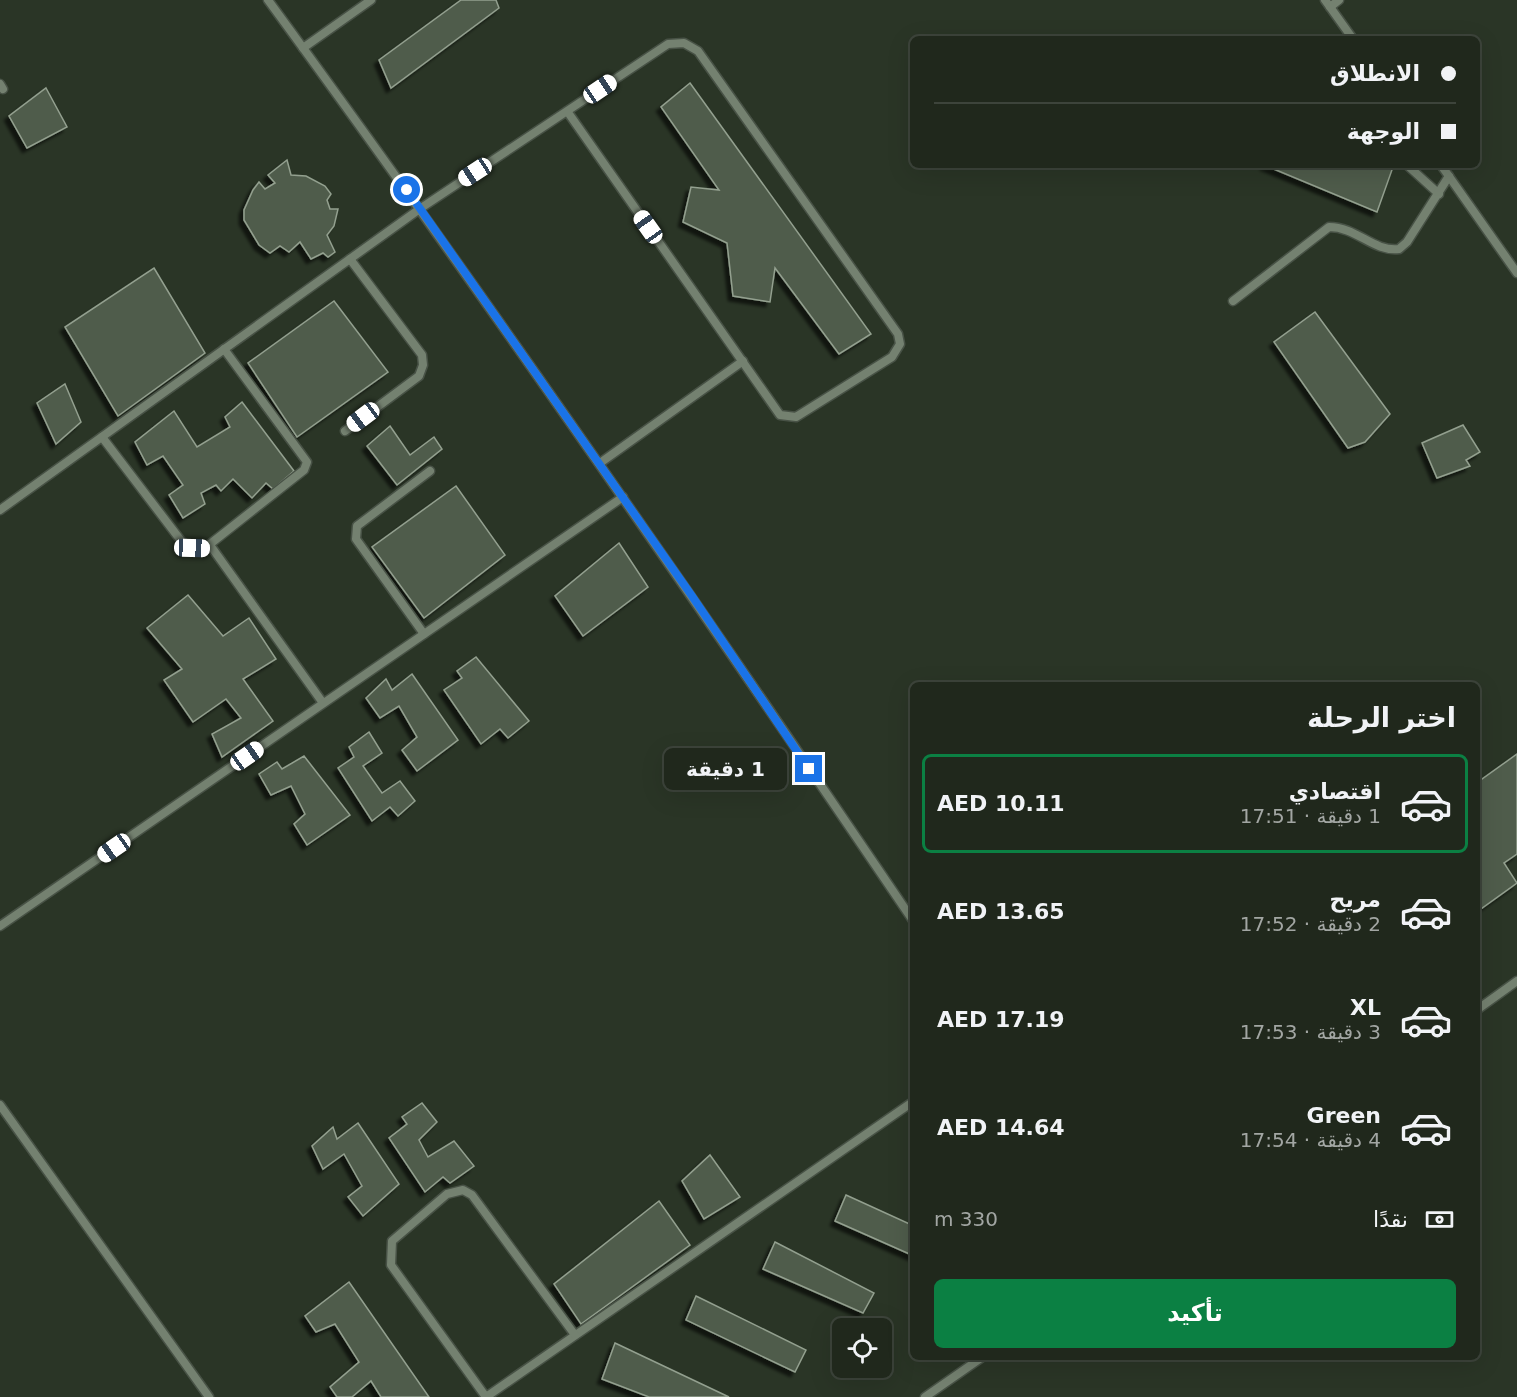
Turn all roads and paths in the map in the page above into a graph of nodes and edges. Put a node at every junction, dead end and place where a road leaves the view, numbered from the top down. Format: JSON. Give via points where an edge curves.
{"nodes":[{"id":1,"x":268,"y":0,"type":"edge"},
{"id":2,"x":371,"y":0,"type":"edge"},
{"id":3,"x":1339,"y":0,"type":"edge"},
{"id":4,"x":1327,"y":3,"type":"edge"},
{"id":5,"x":1351,"y":36,"type":"edge"},
{"id":6,"x":303,"y":48,"type":"junction"},
{"id":7,"x":567,"y":111,"type":"junction"},
{"id":8,"x":1410,"y":168,"type":"edge"},
{"id":9,"x":1443,"y":168,"type":"edge"},
{"id":10,"x":1449,"y":176,"type":"junction"},
{"id":11,"x":1439,"y":194,"type":"junction"},
{"id":12,"x":420,"y":208,"type":"junction"},
{"id":13,"x":350,"y":259,"type":"junction"},
{"id":14,"x":1517,"y":273,"type":"edge"},
{"id":15,"x":1233,"y":301,"type":"dead end"},
{"id":16,"x":224,"y":349,"type":"junction"},
{"id":17,"x":743,"y":361,"type":"junction"},
{"id":18,"x":345,"y":431,"type":"dead end"},
{"id":19,"x":102,"y":437,"type":"junction"},
{"id":20,"x":600,"y":463,"type":"junction"},
{"id":21,"x":430,"y":471,"type":"dead end"},
{"id":22,"x":623,"y":497,"type":"junction"},
{"id":23,"x":0,"y":510,"type":"edge"},
{"id":24,"x":210,"y":545,"type":"junction"},
{"id":25,"x":424,"y":634,"type":"junction"},
{"id":26,"x":323,"y":703,"type":"junction"},
{"id":27,"x":910,"y":916,"type":"edge"},
{"id":28,"x":0,"y":926,"type":"edge"},
{"id":29,"x":1517,"y":981,"type":"edge"},
{"id":30,"x":1480,"y":1008,"type":"edge"},
{"id":31,"x":910,"y":1104,"type":"edge"},
{"id":32,"x":0,"y":1105,"type":"edge"},
{"id":33,"x":575,"y":1335,"type":"junction"},
{"id":34,"x":978,"y":1360,"type":"edge"},
{"id":35,"x":209,"y":1397,"type":"edge"},
{"id":36,"x":486,"y":1397,"type":"edge"},
{"id":37,"x":925,"y":1397,"type":"edge"}],
"edges":[{"from":1,"to":6,"type":"lane"},
{"from":2,"to":6,"type":"lane"},
{"from":3,"to":4,"type":"lane"},
{"from":4,"to":5,"type":"lane"},
{"from":6,"to":12,"type":"lane"},
{"from":7,"to":12,"type":"lane"},
{"from":7,"to":17,"type":"lane"},
{"from":7,"to":17,"type":"lane","via":[[668,44],[684,43],[698,51],[898,334],[900,344],[891,357],[796,417],[780,415]]},
{"from":8,"to":11,"type":"lane"},
{"from":9,"to":10,"type":"lane"},
{"from":10,"to":11,"type":"lane"},
{"from":10,"to":14,"type":"lane"},
{"from":11,"to":15,"type":"lane","via":[[1399,249],[1380,247],[1350,230],[1329,227]]},
{"from":12,"to":13,"type":"lane"},
{"from":12,"to":20,"type":"lane"},
{"from":13,"to":16,"type":"lane"},
{"from":13,"to":18,"type":"lane","via":[[422,355],[423,365],[418,376]]},
{"from":16,"to":19,"type":"lane"},
{"from":16,"to":24,"type":"lane","via":[[307,462],[304,470]]},
{"from":17,"to":20,"type":"lane"},
{"from":19,"to":23,"type":"lane"},
{"from":19,"to":24,"type":"lane","via":[[182,542],[192,548]]},
{"from":20,"to":22,"type":"lane"},
{"from":21,"to":25,"type":"lane","via":[[357,526],[355,532],[356,539]]},
{"from":22,"to":25,"type":"lane"},
{"from":22,"to":27,"type":"lane"},
{"from":24,"to":26,"type":"lane"},
{"from":25,"to":26,"type":"lane"},
{"from":26,"to":28,"type":"lane"},
{"from":29,"to":30,"type":"lane"},
{"from":31,"to":33,"type":"lane"},
{"from":32,"to":35,"type":"lane"},
{"from":33,"to":36,"type":"lane"},
{"from":33,"to":36,"type":"lane","via":[[472,1195],[463,1190],[447,1194],[392,1240],[391,1265]]},
{"from":34,"to":37,"type":"lane"}]}
